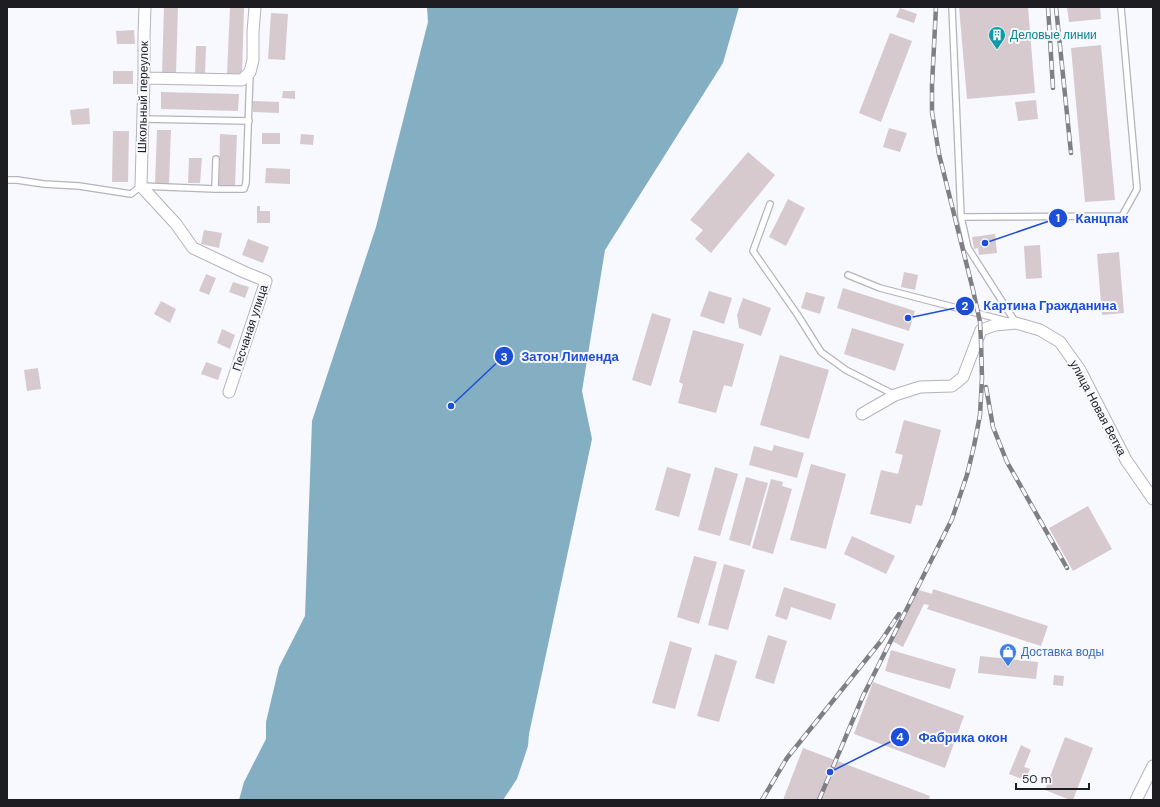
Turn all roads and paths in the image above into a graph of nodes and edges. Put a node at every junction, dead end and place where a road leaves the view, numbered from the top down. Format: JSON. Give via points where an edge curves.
{"nodes":[{"id":1,"x":145,"y":7,"type":"edge"},
{"id":2,"x":255,"y":7,"type":"edge"},
{"id":3,"x":952,"y":7,"type":"edge"},
{"id":4,"x":1121,"y":7,"type":"edge"},
{"id":5,"x":250,"y":72,"type":"junction"},
{"id":6,"x":144,"y":78,"type":"junction"},
{"id":7,"x":143,"y":119,"type":"junction"},
{"id":8,"x":249,"y":121,"type":"junction"},
{"id":9,"x":216,"y":159,"type":"dead end"},
{"id":10,"x":7,"y":180,"type":"edge"},
{"id":11,"x":141,"y":186,"type":"junction"},
{"id":12,"x":215,"y":189,"type":"junction"},
{"id":13,"x":770,"y":204,"type":"dead end"},
{"id":14,"x":961,"y":217,"type":"junction"},
{"id":15,"x":848,"y":275,"type":"dead end"},
{"id":16,"x":1016,"y":323,"type":"junction"},
{"id":17,"x":229,"y":392,"type":"dead end"},
{"id":18,"x":895,"y":395,"type":"junction"},
{"id":19,"x":862,"y":414,"type":"dead end"},
{"id":20,"x":1153,"y":498,"type":"edge"},
{"id":21,"x":1153,"y":766,"type":"edge"},
{"id":22,"x":1136,"y":800,"type":"edge"}],
"edges":[{"from":1,"to":6,"type":"street","name":"Школьный переулок"},
{"from":2,"to":5,"type":"street","via":[[253,60]]},
{"from":3,"to":14,"type":"lane"},
{"from":4,"to":14,"type":"lane","via":[[1137,189],[1122,216]]},
{"from":5,"to":6,"type":"street","via":[[242,80]]},
{"from":5,"to":8,"type":"lane"},
{"from":6,"to":7,"type":"street","name":"Школьный переулок"},
{"from":7,"to":8,"type":"lane"},
{"from":7,"to":11,"type":"street","name":"Школьный переулок"},
{"from":8,"to":12,"type":"lane","via":[[244,189]]},
{"from":9,"to":12,"type":"lane"},
{"from":10,"to":11,"type":"lane","via":[[79,186],[131,194]]},
{"from":11,"to":12,"type":"lane"},
{"from":11,"to":17,"type":"street","name":"Песчаная улица","via":[[176,224],[193,248],[266,280]]},
{"from":13,"to":18,"type":"lane","via":[[753,251],[821,352],[846,370]]},
{"from":14,"to":16,"type":"lane","via":[[968,248]]},
{"from":15,"to":16,"type":"lane","via":[[880,288]]},
{"from":16,"to":18,"type":"street","name":"улица Новая Ветка","via":[[995,324],[981,330],[963,377],[952,386],[920,387]]},
{"from":16,"to":20,"type":"street","name":"улица Новая Ветка","via":[[1040,330],[1060,342],[1080,370],[1126,460]]},
{"from":18,"to":19,"type":"street","name":"улица Новая Ветка"},
{"from":21,"to":22,"type":"street"}]}
